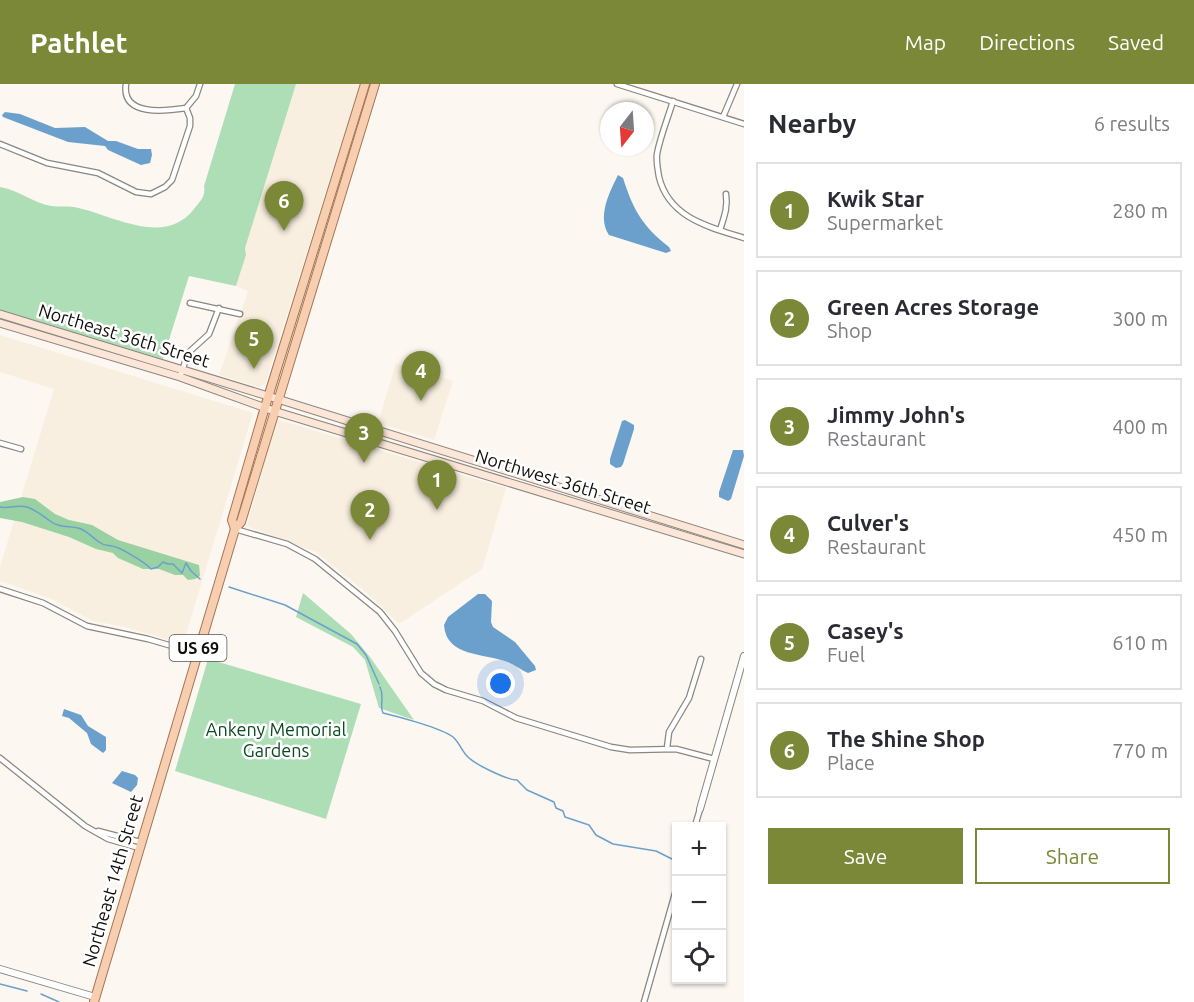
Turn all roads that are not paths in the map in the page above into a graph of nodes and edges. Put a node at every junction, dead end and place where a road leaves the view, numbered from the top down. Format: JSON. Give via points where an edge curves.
{"nodes":[{"id":1,"x":126,"y":84,"type":"edge"},
{"id":2,"x":200,"y":84,"type":"edge"},
{"id":3,"x":365,"y":84,"type":"edge"},
{"id":4,"x":375,"y":84,"type":"edge"},
{"id":5,"x":617,"y":84,"type":"edge"},
{"id":6,"x":738,"y":84,"type":"edge"},
{"id":7,"x":673,"y":101,"type":"junction"},
{"id":8,"x":186,"y":108,"type":"junction"},
{"id":9,"x":723,"y":117,"type":"junction"},
{"id":10,"x":744,"y":124,"type":"edge"},
{"id":11,"x":0,"y":144,"type":"edge"},
{"id":12,"x":726,"y":194,"type":"dead end"},
{"id":13,"x":720,"y":230,"type":"junction"},
{"id":14,"x":744,"y":238,"type":"edge"},
{"id":15,"x":190,"y":303,"type":"dead end"},
{"id":16,"x":219,"y":308,"type":"junction"},
{"id":17,"x":0,"y":314,"type":"edge"},
{"id":18,"x":240,"y":314,"type":"dead end"},
{"id":19,"x":0,"y":323,"type":"edge"},
{"id":20,"x":181,"y":374,"type":"junction"},
{"id":21,"x":273,"y":397,"type":"junction"},
{"id":22,"x":270,"y":409,"type":"junction"},
{"id":23,"x":1,"y":443,"type":"edge"},
{"id":24,"x":21,"y":449,"type":"dead end"},
{"id":25,"x":0,"y":451,"type":"edge"},
{"id":26,"x":235,"y":528,"type":"junction"},
{"id":27,"x":744,"y":545,"type":"edge"},
{"id":28,"x":744,"y":554,"type":"edge"},
{"id":29,"x":0,"y":589,"type":"edge"},
{"id":30,"x":196,"y":653,"type":"junction"},
{"id":31,"x":744,"y":656,"type":"edge"},
{"id":32,"x":701,"y":659,"type":"dead end"},
{"id":33,"x":742,"y":667,"type":"edge"},
{"id":34,"x":667,"y":748,"type":"junction"},
{"id":35,"x":0,"y":758,"type":"edge"},
{"id":36,"x":714,"y":759,"type":"junction"},
{"id":37,"x":700,"y":809,"type":"joint"},
{"id":38,"x":696,"y":822,"type":"edge"},
{"id":39,"x":139,"y":845,"type":"junction"},
{"id":40,"x":672,"y":904,"type":"edge"},
{"id":41,"x":0,"y":969,"type":"edge"},
{"id":42,"x":94,"y":1000,"type":"edge"},
{"id":43,"x":644,"y":1002,"type":"edge"}],
"edges":[{"from":1,"to":8,"type":"street","via":[[127,97],[139,109]]},
{"from":2,"to":8,"type":"street"},
{"from":3,"to":21,"type":"main road","number":"US 69"},
{"from":4,"to":21,"type":"main road","number":"US 69"},
{"from":5,"to":7,"type":"street"},
{"from":6,"to":9,"type":"street"},
{"from":7,"to":9,"type":"street"},
{"from":7,"to":13,"type":"street","via":[[657,154],[662,189],[676,209],[692,220]]},
{"from":8,"to":11,"type":"street","via":[[190,126],[173,178],[151,194],[136,192],[98,173],[47,163]]},
{"from":9,"to":10,"type":"street"},
{"from":12,"to":13,"type":"street","via":[[726,213]]},
{"from":13,"to":14,"type":"street"},
{"from":15,"to":16,"type":"street"},
{"from":16,"to":18,"type":"street"},
{"from":16,"to":20,"type":"street","via":[[212,328],[192,348]]},
{"from":17,"to":20,"type":"main road","name":"Northeast 36th Street"},
{"from":19,"to":20,"type":"main road","name":"Northeast 36th Street"},
{"from":20,"to":21,"type":"main road","name":"Northeast 36th Street"},
{"from":20,"to":22,"type":"main road","name":"Northeast 36th Street"},
{"from":21,"to":22,"type":"main road","number":"US 69"},
{"from":21,"to":27,"type":"main road","name":"Northwest 36th Street"},
{"from":22,"to":26,"type":"main road","number":"US 69","via":[[241,522]]},
{"from":22,"to":28,"type":"main road","name":"Northwest 36th Street"},
{"from":23,"to":24,"type":"street"},
{"from":23,"to":25,"type":"street"},
{"from":26,"to":30,"type":"main road","number":"US 69"},
{"from":26,"to":34,"type":"street","via":[[287,544],[315,558],[380,612],[421,674],[440,687],[483,701],[516,718],[611,747]]},
{"from":29,"to":30,"type":"street","via":[[43,603],[87,626]]},
{"from":30,"to":39,"type":"main road","name":"Northeast 14th Street","number":"US 69"},
{"from":31,"to":33,"type":"street"},
{"from":32,"to":34,"type":"street","via":[[689,698],[669,732]]},
{"from":33,"to":36,"type":"street"},
{"from":34,"to":36,"type":"street"},
{"from":35,"to":39,"type":"street","via":[[92,830],[108,839]]},
{"from":36,"to":37,"type":"street"},
{"from":37,"to":38,"type":"street"},
{"from":39,"to":42,"type":"main road","name":"Northeast 14th Street","number":"US 69"},
{"from":40,"to":43,"type":"street"},
{"from":41,"to":42,"type":"street"}]}
